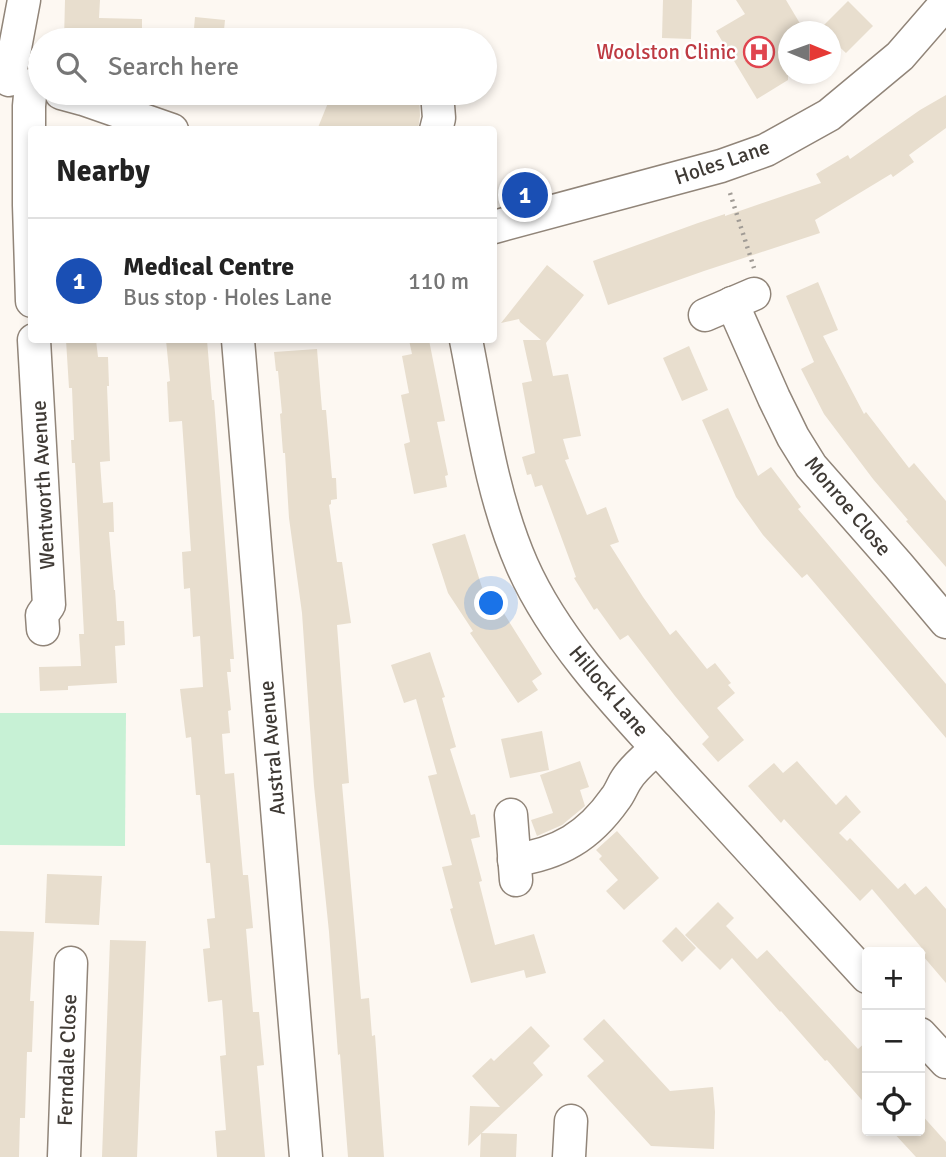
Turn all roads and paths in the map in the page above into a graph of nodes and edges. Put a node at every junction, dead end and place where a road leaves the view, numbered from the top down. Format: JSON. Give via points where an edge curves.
{"nodes":[{"id":1,"x":24,"y":0,"type":"edge"},
{"id":2,"x":946,"y":3,"type":"edge"},
{"id":3,"x":28,"y":85,"type":"edge"},
{"id":4,"x":29,"y":105,"type":"edge"},
{"id":5,"x":100,"y":105,"type":"edge"},
{"id":6,"x":438,"y":105,"type":"edge"},
{"id":7,"x":29,"y":126,"type":"edge"},
{"id":8,"x":161,"y":126,"type":"edge"},
{"id":9,"x":437,"y":126,"type":"edge"},
{"id":10,"x":729,"y":191,"type":"dead end"},
{"id":11,"x":497,"y":226,"type":"edge"},
{"id":12,"x":730,"y":304,"type":"joint"},
{"id":13,"x":34,"y":343,"type":"edge"},
{"id":14,"x":238,"y":343,"type":"edge"},
{"id":15,"x":467,"y":343,"type":"edge"},
{"id":16,"x":946,"y":622,"type":"edge"},
{"id":17,"x":43,"y":629,"type":"dead end"},
{"id":18,"x":657,"y":747,"type":"junction"},
{"id":19,"x":511,"y":815,"type":"dead end"},
{"id":20,"x":71,"y":963,"type":"dead end"},
{"id":21,"x":862,"y":972,"type":"edge"},
{"id":22,"x":925,"y":1039,"type":"edge"},
{"id":23,"x":946,"y":1062,"type":"edge"},
{"id":24,"x":571,"y":1121,"type":"dead end"},
{"id":25,"x":64,"y":1157,"type":"edge"},
{"id":26,"x":306,"y":1157,"type":"edge"},
{"id":27,"x":569,"y":1157,"type":"edge"}],
"edges":[{"from":1,"to":3,"type":"street"},
{"from":2,"to":11,"type":"street","name":"Holes Lane","via":[[900,56],[829,115],[766,150]]},
{"from":4,"to":7,"type":"street"},
{"from":5,"to":8,"type":"street"},
{"from":6,"to":9,"type":"street"},
{"from":10,"to":12,"type":"path","via":[[758,280]]},
{"from":12,"to":16,"type":"street","name":"Monroe Close","via":[[811,466]]},
{"from":13,"to":17,"type":"street","name":"Wentworth Avenue","via":[[49,605]]},
{"from":14,"to":26,"type":"street","name":"Austral Avenue"},
{"from":15,"to":18,"type":"street","name":"Hillock Lane","via":[[491,466],[522,566],[556,627]]},
{"from":18,"to":19,"type":"street","via":[[636,766],[606,811],[576,838],[515,870]]},
{"from":18,"to":21,"type":"street","name":"Hillock Lane"},
{"from":20,"to":25,"type":"street","name":"Ferndale Close"},
{"from":22,"to":23,"type":"street"},
{"from":24,"to":27,"type":"street"}]}
